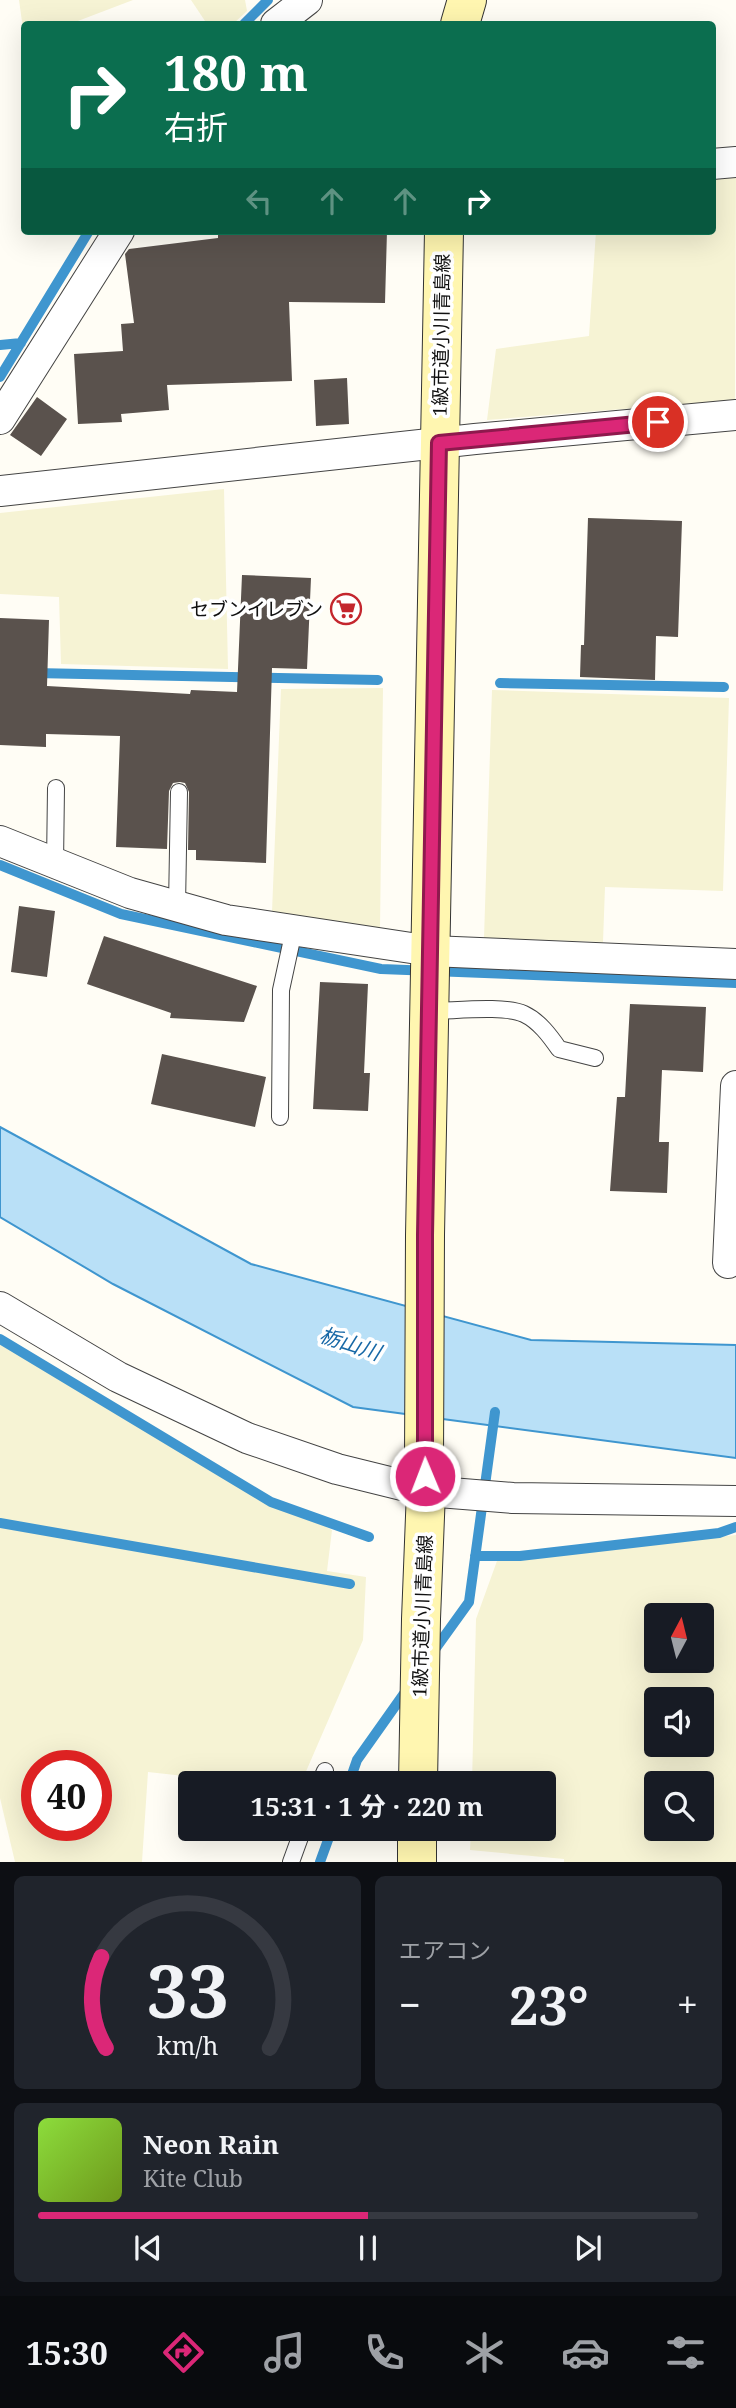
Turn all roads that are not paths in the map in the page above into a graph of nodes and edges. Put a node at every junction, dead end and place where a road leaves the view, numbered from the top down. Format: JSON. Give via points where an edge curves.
{"nodes":[{"id":1,"x":307,"y":0,"type":"edge"},
{"id":2,"x":467,"y":0,"type":"edge"},
{"id":3,"x":280,"y":21,"type":"edge"},
{"id":4,"x":461,"y":21,"type":"edge"},
{"id":5,"x":736,"y":162,"type":"edge"},
{"id":6,"x":716,"y":164,"type":"edge"},
{"id":7,"x":115,"y":235,"type":"edge"},
{"id":8,"x":444,"y":235,"type":"edge"},
{"id":9,"x":736,"y":415,"type":"edge"},
{"id":10,"x":0,"y":419,"type":"edge"},
{"id":11,"x":439,"y":443,"type":"junction"},
{"id":12,"x":0,"y":491,"type":"edge"},
{"id":13,"x":56,"y":788,"type":"dead end"},
{"id":14,"x":178,"y":792,"type":"dead end"},
{"id":15,"x":0,"y":841,"type":"edge"},
{"id":16,"x":55,"y":864,"type":"junction"},
{"id":17,"x":177,"y":906,"type":"junction"},
{"id":18,"x":294,"y":930,"type":"junction"},
{"id":19,"x":431,"y":951,"type":"junction"},
{"id":20,"x":736,"y":964,"type":"edge"},
{"id":21,"x":430,"y":1011,"type":"junction"},
{"id":22,"x":595,"y":1058,"type":"dead end"},
{"id":23,"x":736,"y":1086,"type":"edge"},
{"id":24,"x":280,"y":1117,"type":"dead end"},
{"id":25,"x":728,"y":1263,"type":"dead end"},
{"id":26,"x":0,"y":1307,"type":"edge"},
{"id":27,"x":438,"y":1482,"type":"junction"},
{"id":28,"x":736,"y":1501,"type":"edge"},
{"id":29,"x":418,"y":1771,"type":"edge"},
{"id":30,"x":299,"y":1841,"type":"edge"},
{"id":31,"x":417,"y":1841,"type":"edge"},
{"id":32,"x":291,"y":1862,"type":"edge"},
{"id":33,"x":417,"y":1862,"type":"edge"}],
"edges":[{"from":1,"to":3,"type":"street"},
{"from":2,"to":4,"type":"street"},
{"from":5,"to":6,"type":"street"},
{"from":7,"to":10,"type":"street"},
{"from":8,"to":11,"type":"street","name":"1級市道小川青島線"},
{"from":9,"to":11,"type":"street"},
{"from":11,"to":12,"type":"street"},
{"from":11,"to":19,"type":"street","name":"1級市道小川青島線"},
{"from":13,"to":16,"type":"lane"},
{"from":14,"to":17,"type":"lane"},
{"from":15,"to":16,"type":"street"},
{"from":16,"to":17,"type":"street"},
{"from":17,"to":18,"type":"street","via":[[226,920]]},
{"from":18,"to":19,"type":"street"},
{"from":18,"to":24,"type":"lane","via":[[281,990]]},
{"from":19,"to":20,"type":"street"},
{"from":19,"to":21,"type":"street","name":"1級市道小川青島線"},
{"from":21,"to":22,"type":"lane","via":[[508,1010],[546,1030],[559,1049]]},
{"from":21,"to":27,"type":"street","name":"1級市道小川青島線","via":[[425,1235]]},
{"from":23,"to":25,"type":"street"},
{"from":26,"to":27,"type":"street","via":[[118,1377],[247,1438],[337,1469]]},
{"from":27,"to":28,"type":"street","via":[[513,1498]]},
{"from":27,"to":29,"type":"street","name":"1級市道小川青島線","via":[[421,1619]]},
{"from":30,"to":32,"type":"lane"},
{"from":31,"to":33,"type":"street"}]}
